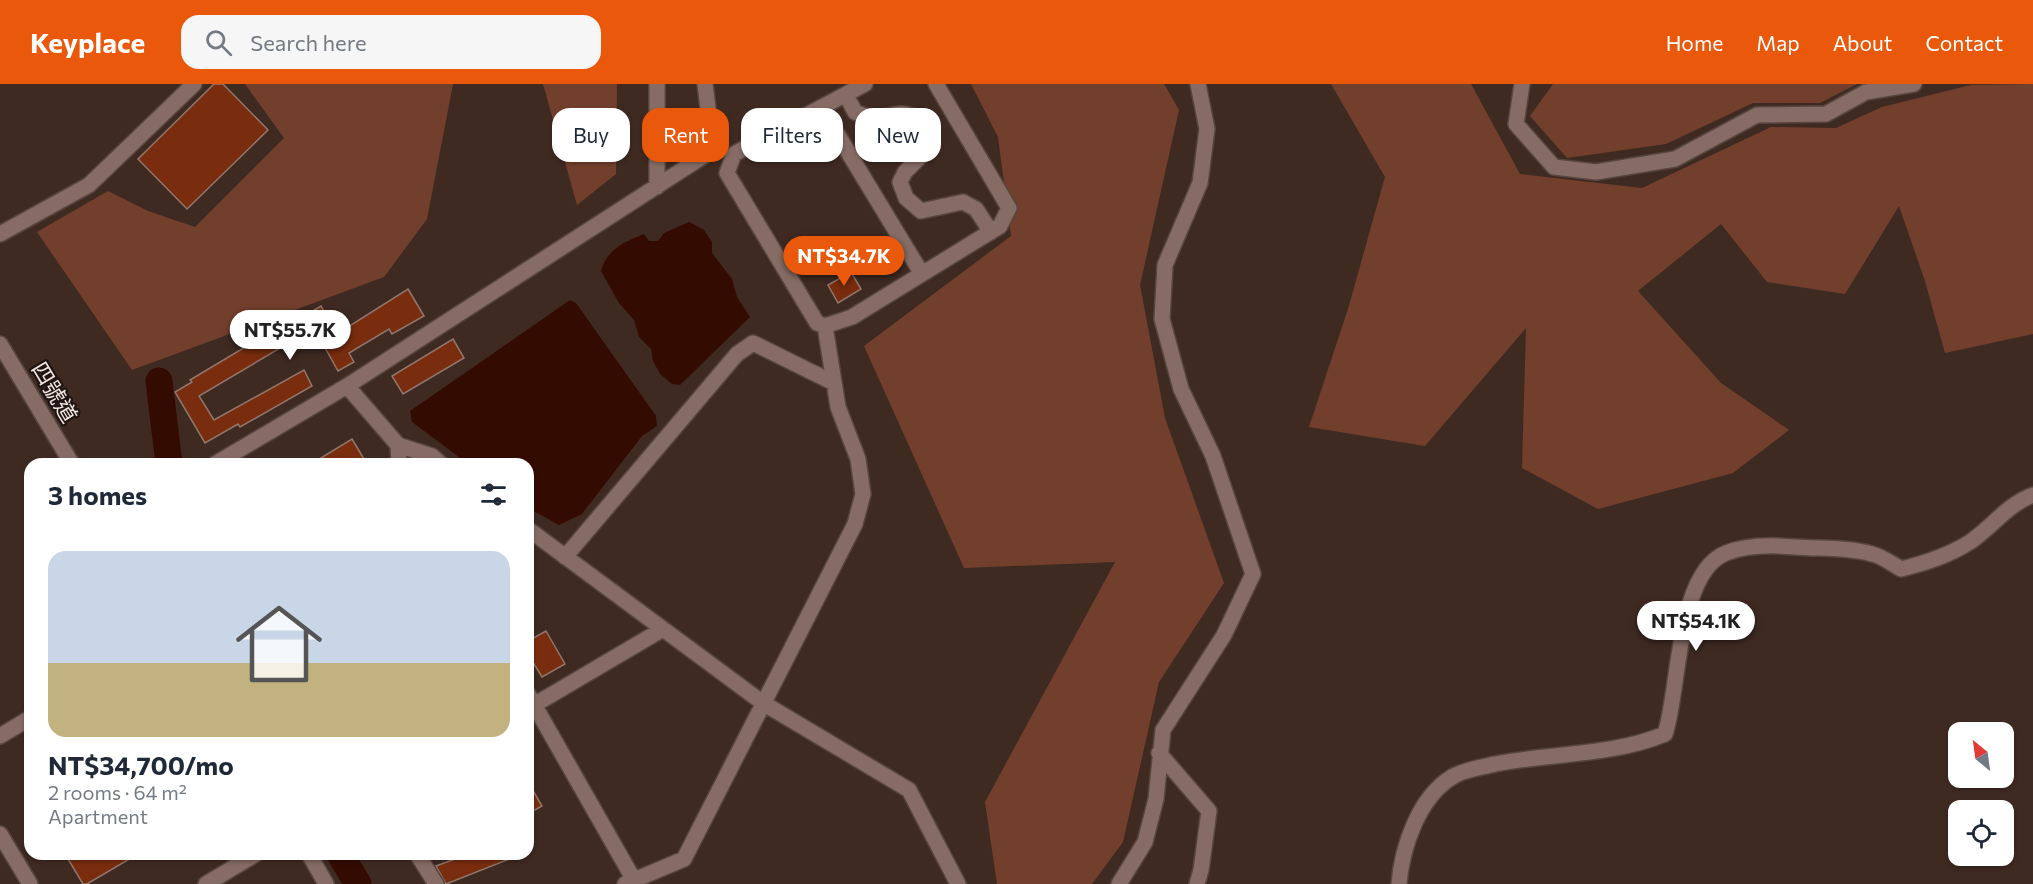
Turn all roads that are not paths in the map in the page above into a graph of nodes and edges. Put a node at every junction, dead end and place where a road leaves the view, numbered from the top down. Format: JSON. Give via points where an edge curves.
{"nodes":[{"id":1,"x":194,"y":84,"type":"edge"},
{"id":2,"x":657,"y":84,"type":"edge"},
{"id":3,"x":705,"y":84,"type":"edge"},
{"id":4,"x":866,"y":84,"type":"edge"},
{"id":5,"x":936,"y":84,"type":"edge"},
{"id":6,"x":1198,"y":84,"type":"edge"},
{"id":7,"x":1521,"y":84,"type":"edge"},
{"id":8,"x":1914,"y":84,"type":"edge"},
{"id":9,"x":846,"y":95,"type":"junction"},
{"id":10,"x":708,"y":108,"type":"edge"},
{"id":11,"x":824,"y":108,"type":"edge"},
{"id":12,"x":843,"y":144,"type":"edge"},
{"id":13,"x":741,"y":150,"type":"edge"},
{"id":14,"x":729,"y":153,"type":"edge"},
{"id":15,"x":734,"y":154,"type":"junction"},
{"id":16,"x":694,"y":162,"type":"edge"},
{"id":17,"x":657,"y":187,"type":"junction"},
{"id":18,"x":991,"y":232,"type":"junction"},
{"id":19,"x":0,"y":234,"type":"edge"},
{"id":20,"x":922,"y":274,"type":"junction"},
{"id":21,"x":825,"y":326,"type":"junction"},
{"id":22,"x":0,"y":344,"type":"edge"},
{"id":23,"x":834,"y":383,"type":"junction"},
{"id":24,"x":347,"y":386,"type":"junction"},
{"id":25,"x":398,"y":445,"type":"junction"},
{"id":26,"x":68,"y":458,"type":"edge"},
{"id":27,"x":225,"y":458,"type":"edge"},
{"id":28,"x":399,"y":458,"type":"edge"},
{"id":29,"x":434,"y":458,"type":"edge"},
{"id":30,"x":2033,"y":495,"type":"edge"},
{"id":31,"x":534,"y":534,"type":"edge"},
{"id":32,"x":565,"y":557,"type":"junction"},
{"id":33,"x":663,"y":629,"type":"junction"},
{"id":34,"x":534,"y":698,"type":"edge"},
{"id":35,"x":764,"y":703,"type":"junction"},
{"id":36,"x":534,"y":706,"type":"edge"},
{"id":37,"x":24,"y":722,"type":"edge"},
{"id":38,"x":0,"y":736,"type":"edge"},
{"id":39,"x":1159,"y":753,"type":"junction"},
{"id":40,"x":0,"y":834,"type":"edge"},
{"id":41,"x":246,"y":860,"type":"edge"},
{"id":42,"x":312,"y":860,"type":"edge"},
{"id":43,"x":421,"y":860,"type":"edge"},
{"id":44,"x":629,"y":882,"type":"edge"},
{"id":45,"x":30,"y":884,"type":"edge"},
{"id":46,"x":206,"y":884,"type":"edge"},
{"id":47,"x":326,"y":884,"type":"edge"},
{"id":48,"x":436,"y":884,"type":"edge"},
{"id":49,"x":958,"y":884,"type":"edge"},
{"id":50,"x":1119,"y":884,"type":"edge"},
{"id":51,"x":1197,"y":884,"type":"edge"},
{"id":52,"x":1398,"y":884,"type":"edge"}],
"edges":[{"from":1,"to":19,"type":"street","via":[[88,185]]},
{"from":2,"to":17,"type":"street"},
{"from":3,"to":10,"type":"street"},
{"from":4,"to":9,"type":"street"},
{"from":5,"to":18,"type":"street","via":[[1009,208],[1000,226]]},
{"from":6,"to":39,"type":"street","via":[[1208,129],[1200,183],[1165,265],[1162,319],[1180,389],[1213,456],[1253,574],[1224,635],[1163,730]]},
{"from":7,"to":8,"type":"street","via":[[1516,124],[1537,149],[1554,167],[1596,172],[1675,159],[1757,115],[1826,114],[1866,92]]},
{"from":9,"to":11,"type":"street"},
{"from":9,"to":18,"type":"street","via":[[855,112],[877,121],[902,112],[919,121],[927,136],[926,151],[900,182],[906,198],[921,211],[963,202],[976,209]]},
{"from":12,"to":20,"type":"street"},
{"from":13,"to":15,"type":"street"},
{"from":14,"to":15,"type":"street"},
{"from":15,"to":21,"type":"street","via":[[727,173],[817,323]]},
{"from":16,"to":17,"type":"street"},
{"from":17,"to":24,"type":"street"},
{"from":18,"to":20,"type":"street"},
{"from":20,"to":21,"type":"street","via":[[852,317]]},
{"from":21,"to":23,"type":"street"},
{"from":22,"to":26,"type":"street","name":"四號道"},
{"from":23,"to":32,"type":"street","via":[[753,343],[745,348]]},
{"from":23,"to":35,"type":"street","via":[[838,406],[858,459],[863,494],[855,524]]},
{"from":24,"to":25,"type":"street"},
{"from":24,"to":27,"type":"street"},
{"from":25,"to":28,"type":"street"},
{"from":25,"to":29,"type":"street"},
{"from":30,"to":52,"type":"street","via":[[2022,499],[1970,542],[1932,561],[1900,569],[1873,554],[1832,550],[1782,546],[1725,553],[1708,568],[1694,592],[1684,626],[1672,715],[1665,734],[1594,751],[1527,758],[1450,778],[1420,811],[1402,855]]},
{"from":31,"to":32,"type":"street"},
{"from":32,"to":33,"type":"street"},
{"from":33,"to":34,"type":"street"},
{"from":33,"to":35,"type":"street"},
{"from":35,"to":44,"type":"street","via":[[684,859]]},
{"from":35,"to":49,"type":"street","via":[[909,790]]},
{"from":36,"to":44,"type":"street"},
{"from":37,"to":38,"type":"street"},
{"from":39,"to":50,"type":"street","via":[[1156,799],[1144,842]]},
{"from":39,"to":51,"type":"street","via":[[1209,811]]},
{"from":40,"to":45,"type":"street"},
{"from":41,"to":46,"type":"street"},
{"from":42,"to":47,"type":"street"},
{"from":43,"to":48,"type":"street"}]}
